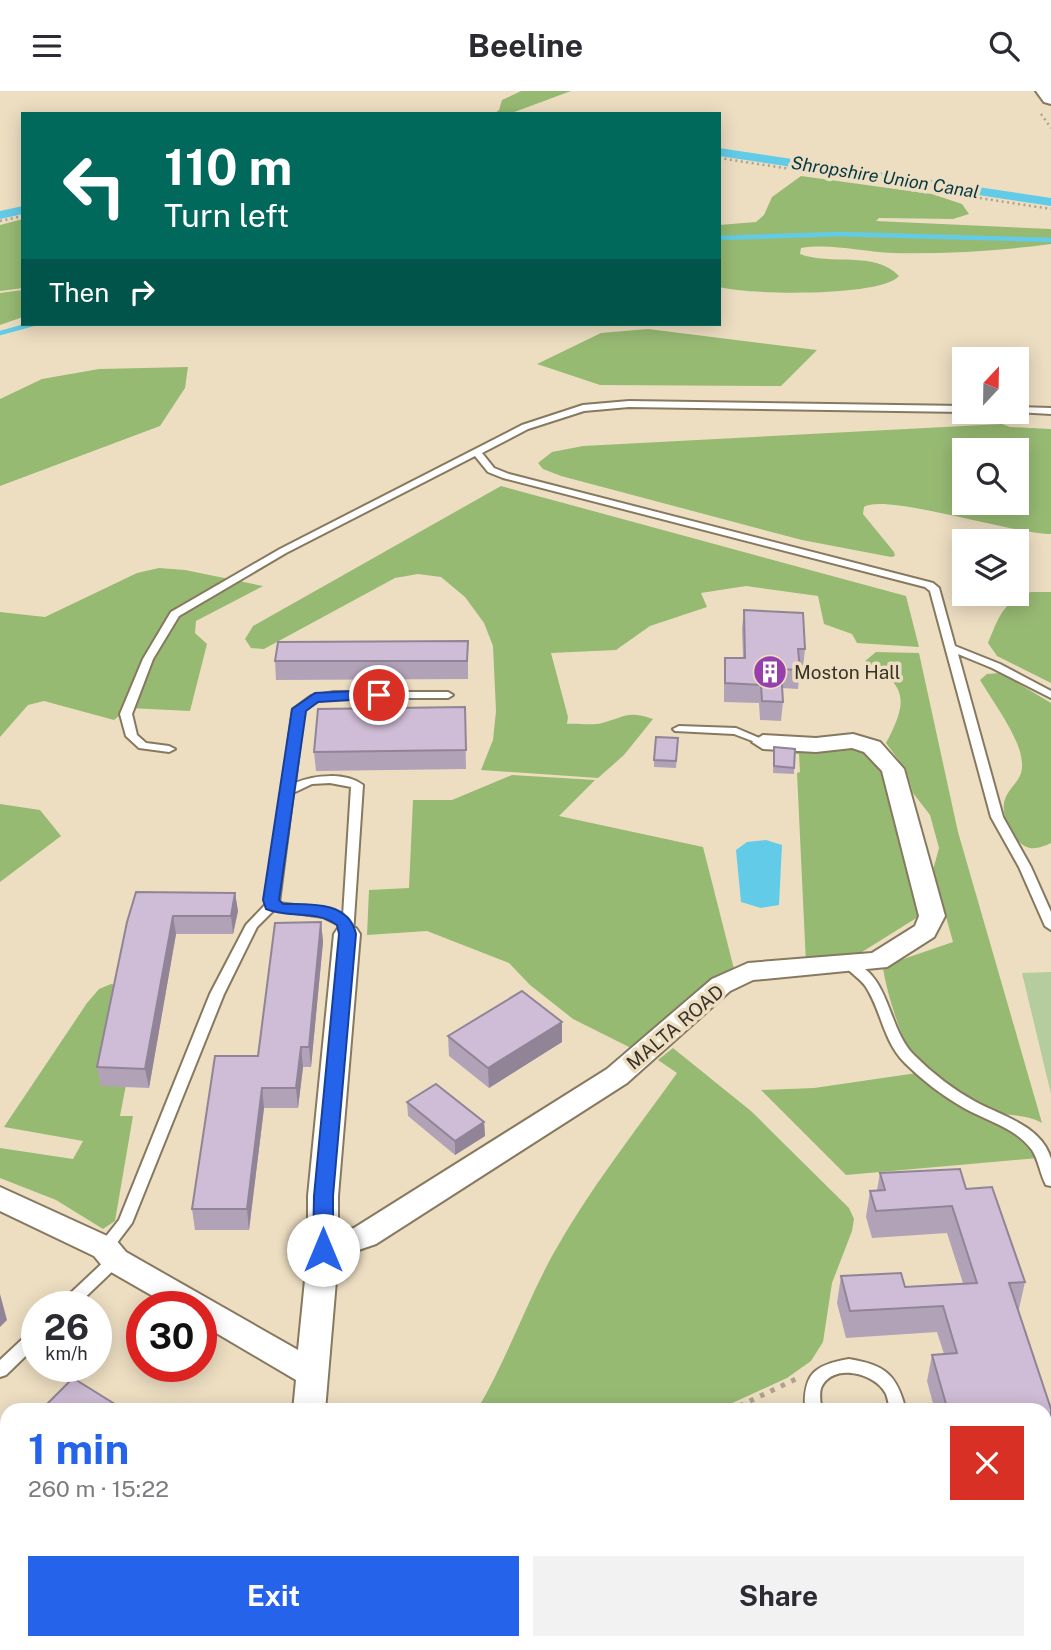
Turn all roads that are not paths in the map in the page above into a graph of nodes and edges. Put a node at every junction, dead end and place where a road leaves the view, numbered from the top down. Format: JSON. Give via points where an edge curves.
{"nodes":[{"id":1,"x":1046,"y":91,"type":"edge"},
{"id":2,"x":1051,"y":98,"type":"edge"},
{"id":3,"x":952,"y":409,"type":"edge"},
{"id":4,"x":1029,"y":410,"type":"edge"},
{"id":5,"x":1051,"y":411,"type":"edge"},
{"id":6,"x":477,"y":452,"type":"junction"},
{"id":7,"x":952,"y":648,"type":"junction"},
{"id":8,"x":448,"y":695,"type":"dead end"},
{"id":9,"x":1051,"y":695,"type":"edge"},
{"id":10,"x":679,"y":729,"type":"dead end"},
{"id":11,"x":763,"y":742,"type":"joint"},
{"id":12,"x":169,"y":749,"type":"dead end"},
{"id":13,"x":287,"y":792,"type":"junction"},
{"id":14,"x":272,"y":905,"type":"junction"},
{"id":15,"x":1051,"y":926,"type":"edge"},
{"id":16,"x":347,"y":934,"type":"junction"},
{"id":17,"x":850,"y":965,"type":"junction"},
{"id":18,"x":1051,"y":1181,"type":"edge"},
{"id":19,"x":0,"y":1198,"type":"edge"},
{"id":20,"x":323,"y":1250,"type":"junction"},
{"id":21,"x":110,"y":1254,"type":"junction"},
{"id":22,"x":79,"y":1291,"type":"edge"},
{"id":23,"x":172,"y":1291,"type":"edge"},
{"id":24,"x":217,"y":1318,"type":"edge"},
{"id":25,"x":21,"y":1350,"type":"edge"},
{"id":26,"x":0,"y":1370,"type":"edge"},
{"id":27,"x":312,"y":1374,"type":"junction"},
{"id":28,"x":310,"y":1403,"type":"edge"},
{"id":29,"x":811,"y":1403,"type":"edge"},
{"id":30,"x":898,"y":1403,"type":"edge"}],
"edges":[{"from":1,"to":2,"type":"highway"},
{"from":3,"to":6,"type":"lane","via":[[629,404],[583,408],[551,417]]},
{"from":4,"to":5,"type":"lane"},
{"from":6,"to":7,"type":"lane","via":[[491,470],[506,476],[929,585],[935,590]]},
{"from":6,"to":12,"type":"lane","via":[[282,551],[175,614],[148,659],[126,714],[132,736],[143,746]]},
{"from":7,"to":9,"type":"lane"},
{"from":7,"to":15,"type":"lane","via":[[997,817]]},
{"from":8,"to":13,"type":"lane","via":[[334,695],[304,703],[299,709]]},
{"from":10,"to":11,"type":"lane","via":[[736,731]]},
{"from":11,"to":17,"type":"street","name":"MALTA ROAD","via":[[816,745],[853,741],[872,747],[893,769],[932,916],[925,931],[878,961]]},
{"from":13,"to":14,"type":"lane"},
{"from":13,"to":16,"type":"lane","via":[[308,781],[358,785]]},
{"from":14,"to":16,"type":"lane","via":[[321,910],[345,923]]},
{"from":14,"to":21,"type":"lane","via":[[252,925],[217,994]]},
{"from":16,"to":20,"type":"street","via":[[323,1196]]},
{"from":17,"to":18,"type":"lane","via":[[869,979],[906,1057],[968,1104],[1010,1124],[1035,1143]]},
{"from":17,"to":20,"type":"street","name":"MALTA ROAD","via":[[748,972],[721,985],[617,1076],[365,1236]]},
{"from":19,"to":21,"type":"street"},
{"from":20,"to":27,"type":"street"},
{"from":21,"to":22,"type":"lane"},
{"from":21,"to":23,"type":"street"},
{"from":24,"to":27,"type":"street"},
{"from":25,"to":26,"type":"lane"},
{"from":27,"to":28,"type":"street"},
{"from":29,"to":30,"type":"lane","via":[[820,1375],[846,1366],[861,1367],[885,1379]]}]}
